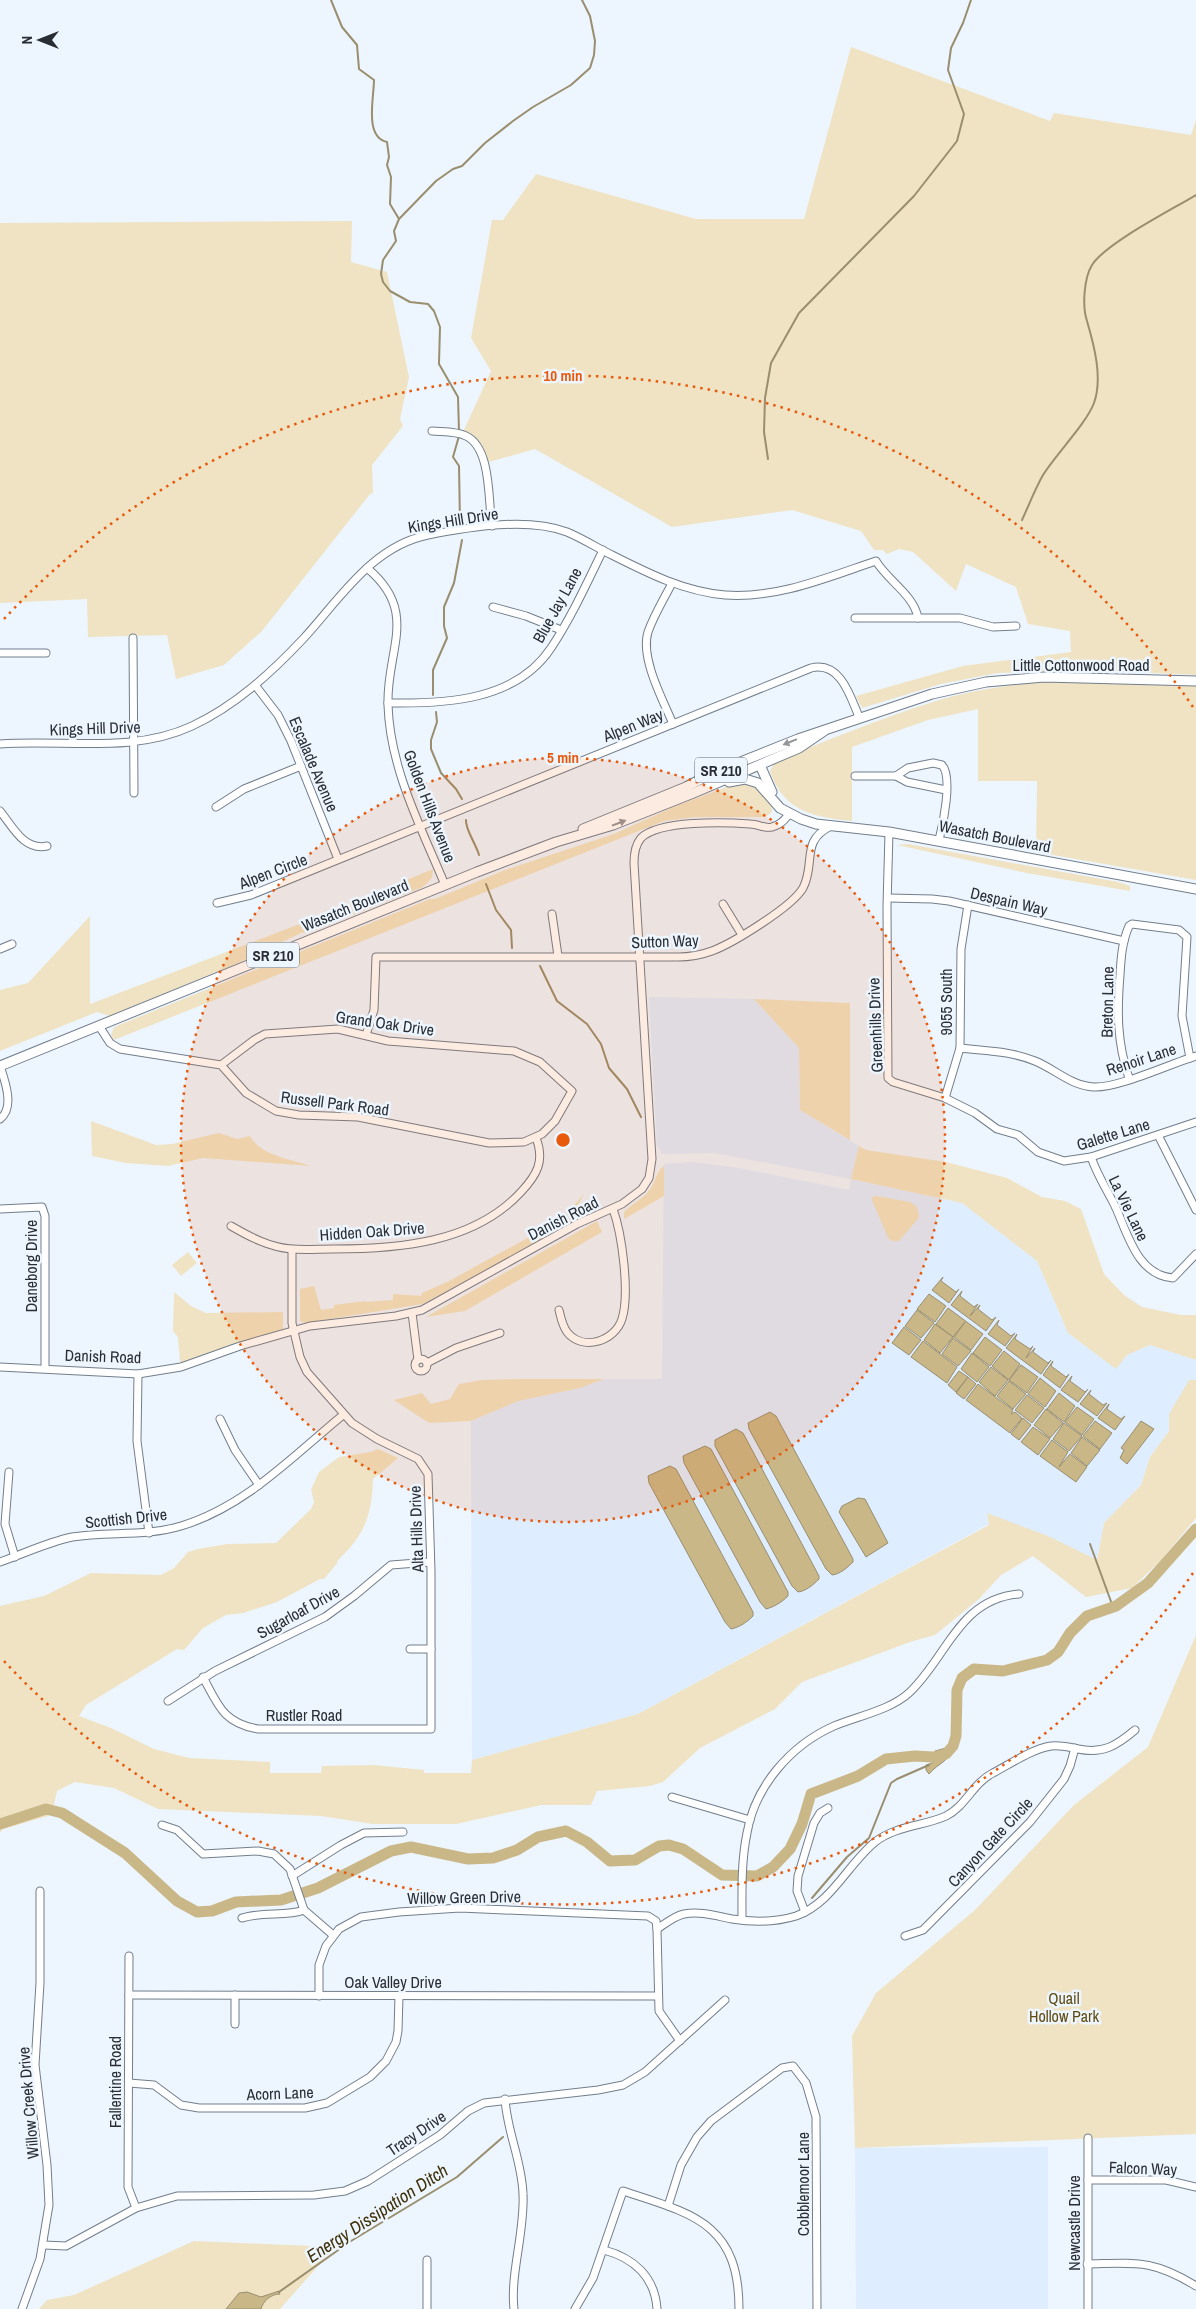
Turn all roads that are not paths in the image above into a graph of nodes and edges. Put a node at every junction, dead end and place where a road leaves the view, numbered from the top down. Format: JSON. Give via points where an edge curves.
{"nodes":[{"id":1,"x":432,"y":431,"type":"dead end"},
{"id":2,"x":492,"y":526,"type":"junction"},
{"id":3,"x":603,"y":550,"type":"junction"},
{"id":4,"x":367,"y":568,"type":"junction"},
{"id":5,"x":672,"y":583,"type":"junction"},
{"id":6,"x":493,"y":607,"type":"dead end"},
{"id":7,"x":855,"y":618,"type":"dead end"},
{"id":8,"x":918,"y":618,"type":"junction"},
{"id":9,"x":1016,"y":626,"type":"dead end"},
{"id":10,"x":562,"y":630,"type":"junction"},
{"id":11,"x":132,"y":638,"type":"dead end"},
{"id":12,"x":0,"y":653,"type":"edge"},
{"id":13,"x":46,"y":653,"type":"dead end"},
{"id":14,"x":1196,"y":682,"type":"edge"},
{"id":15,"x":255,"y":685,"type":"junction"},
{"id":16,"x":388,"y":703,"type":"junction"},
{"id":17,"x":859,"y":717,"type":"junction"},
{"id":18,"x":673,"y":724,"type":"junction"},
{"id":19,"x":134,"y":743,"type":"junction"},
{"id":20,"x":0,"y":744,"type":"edge"},
{"id":21,"x":758,"y":760,"type":"junction"},
{"id":22,"x":301,"y":766,"type":"junction"},
{"id":23,"x":855,"y":776,"type":"dead end"},
{"id":24,"x":896,"y":776,"type":"junction"},
{"id":25,"x":688,"y":790,"type":"junction"},
{"id":26,"x":946,"y":790,"type":"junction"},
{"id":27,"x":134,"y":794,"type":"dead end"},
{"id":28,"x":216,"y":807,"type":"dead end"},
{"id":29,"x":0,"y":811,"type":"edge"},
{"id":30,"x":790,"y":813,"type":"junction"},
{"id":31,"x":420,"y":825,"type":"junction"},
{"id":32,"x":831,"y":826,"type":"junction"},
{"id":33,"x":889,"y":832,"type":"junction"},
{"id":34,"x":940,"y":840,"type":"junction"},
{"id":35,"x":47,"y":846,"type":"dead end"},
{"id":36,"x":338,"y":859,"type":"junction"},
{"id":37,"x":445,"y":885,"type":"junction"},
{"id":38,"x":1196,"y":889,"type":"edge"},
{"id":39,"x":888,"y":898,"type":"junction"},
{"id":40,"x":217,"y":903,"type":"dead end"},
{"id":41,"x":723,"y":904,"type":"dead end"},
{"id":42,"x":968,"y":905,"type":"junction"},
{"id":43,"x":552,"y":914,"type":"dead end"},
{"id":44,"x":742,"y":935,"type":"junction"},
{"id":45,"x":1124,"y":941,"type":"junction"},
{"id":46,"x":12,"y":944,"type":"dead end"},
{"id":47,"x":0,"y":949,"type":"edge"},
{"id":48,"x":558,"y":956,"type":"junction"},
{"id":49,"x":641,"y":957,"type":"junction"},
{"id":50,"x":99,"y":1026,"type":"junction"},
{"id":51,"x":366,"y":1035,"type":"junction"},
{"id":52,"x":960,"y":1048,"type":"junction"},
{"id":53,"x":1193,"y":1057,"type":"edge"},
{"id":54,"x":221,"y":1065,"type":"junction"},
{"id":55,"x":0,"y":1066,"type":"edge"},
{"id":56,"x":1129,"y":1078,"type":"junction"},
{"id":57,"x":945,"y":1098,"type":"junction"},
{"id":58,"x":0,"y":1119,"type":"edge"},
{"id":59,"x":1196,"y":1122,"type":"edge"},
{"id":60,"x":1158,"y":1135,"type":"junction"},
{"id":61,"x":536,"y":1138,"type":"junction"},
{"id":62,"x":1038,"y":1152,"type":"joint"},
{"id":63,"x":1091,"y":1157,"type":"junction"},
{"id":64,"x":0,"y":1208,"type":"edge"},
{"id":65,"x":613,"y":1209,"type":"junction"},
{"id":66,"x":1196,"y":1210,"type":"edge"},
{"id":67,"x":231,"y":1226,"type":"dead end"},
{"id":68,"x":292,"y":1249,"type":"junction"},
{"id":69,"x":1196,"y":1254,"type":"edge"},
{"id":70,"x":559,"y":1310,"type":"dead end"},
{"id":71,"x":412,"y":1313,"type":"junction"},
{"id":72,"x":294,"y":1330,"type":"junction"},
{"id":73,"x":500,"y":1333,"type":"dead end"},
{"id":74,"x":418,"y":1360,"type":"junction"},
{"id":75,"x":427,"y":1363,"type":"junction"},
{"id":76,"x":0,"y":1367,"type":"edge"},
{"id":77,"x":45,"y":1368,"type":"junction"},
{"id":78,"x":138,"y":1374,"type":"junction"},
{"id":79,"x":343,"y":1414,"type":"junction"},
{"id":80,"x":220,"y":1419,"type":"dead end"},
{"id":81,"x":9,"y":1472,"type":"dead end"},
{"id":82,"x":259,"y":1485,"type":"junction"},
{"id":83,"x":148,"y":1533,"type":"junction"},
{"id":84,"x":14,"y":1557,"type":"junction"},
{"id":85,"x":0,"y":1562,"type":"edge"},
{"id":86,"x":430,"y":1562,"type":"junction"},
{"id":87,"x":1019,"y":1594,"type":"dead end"},
{"id":88,"x":410,"y":1649,"type":"dead end"},
{"id":89,"x":431,"y":1649,"type":"junction"},
{"id":90,"x":204,"y":1677,"type":"junction"},
{"id":91,"x":168,"y":1701,"type":"dead end"},
{"id":92,"x":431,"y":1728,"type":"joint"},
{"id":93,"x":1135,"y":1730,"type":"dead end"},
{"id":94,"x":1075,"y":1748,"type":"junction"},
{"id":95,"x":672,"y":1798,"type":"dead end"},
{"id":96,"x":828,"y":1808,"type":"dead end"},
{"id":97,"x":750,"y":1820,"type":"junction"},
{"id":98,"x":162,"y":1825,"type":"dead end"},
{"id":99,"x":403,"y":1832,"type":"dead end"},
{"id":100,"x":292,"y":1876,"type":"junction"},
{"id":101,"x":40,"y":1891,"type":"dead end"},
{"id":102,"x":303,"y":1907,"type":"junction"},
{"id":103,"x":805,"y":1912,"type":"junction"},
{"id":104,"x":242,"y":1918,"type":"dead end"},
{"id":105,"x":742,"y":1920,"type":"junction"},
{"id":106,"x":657,"y":1929,"type":"junction"},
{"id":107,"x":333,"y":1935,"type":"junction"},
{"id":108,"x":905,"y":1936,"type":"dead end"},
{"id":109,"x":129,"y":1956,"type":"dead end"},
{"id":110,"x":129,"y":1995,"type":"junction"},
{"id":111,"x":235,"y":1996,"type":"junction"},
{"id":112,"x":319,"y":1996,"type":"junction"},
{"id":113,"x":399,"y":1996,"type":"junction"},
{"id":114,"x":657,"y":1996,"type":"junction"},
{"id":115,"x":725,"y":2000,"type":"dead end"},
{"id":116,"x":235,"y":2024,"type":"dead end"},
{"id":117,"x":680,"y":2041,"type":"junction"},
{"id":118,"x":129,"y":2083,"type":"junction"},
{"id":119,"x":505,"y":2099,"type":"junction"},
{"id":120,"x":1088,"y":2138,"type":"dead end"},
{"id":121,"x":1088,"y":2180,"type":"junction"},
{"id":122,"x":1196,"y":2187,"type":"edge"},
{"id":123,"x":668,"y":2206,"type":"junction"},
{"id":124,"x":136,"y":2208,"type":"junction"},
{"id":125,"x":44,"y":2245,"type":"junction"},
{"id":126,"x":604,"y":2250,"type":"junction"},
{"id":127,"x":427,"y":2260,"type":"dead end"},
{"id":128,"x":1087,"y":2264,"type":"junction"},
{"id":129,"x":1196,"y":2286,"type":"edge"},
{"id":130,"x":22,"y":2309,"type":"edge"},
{"id":131,"x":427,"y":2309,"type":"edge"},
{"id":132,"x":514,"y":2309,"type":"edge"},
{"id":133,"x":575,"y":2309,"type":"edge"},
{"id":134,"x":656,"y":2309,"type":"edge"},
{"id":135,"x":739,"y":2309,"type":"edge"},
{"id":136,"x":817,"y":2309,"type":"edge"},
{"id":137,"x":1088,"y":2309,"type":"edge"}],
"edges":[{"from":1,"to":2,"type":"street","via":[[465,435],[475,444],[486,467]]},
{"from":2,"to":3,"type":"street","name":"Kings Hill Drive","via":[[550,528]]},
{"from":2,"to":4,"type":"street","name":"Kings Hill Drive","via":[[416,538],[388,550]]},
{"from":3,"to":5,"type":"street","name":"Kings Hill Drive"},
{"from":3,"to":10,"type":"street","name":"Blue Jay Lane"},
{"from":4,"to":15,"type":"street","name":"Kings Hill Drive","via":[[301,641]]},
{"from":4,"to":16,"type":"street","name":"Golden Hills Avenue","via":[[384,585],[396,610],[397,638]]},
{"from":5,"to":8,"type":"street","name":"Kings Hill Drive","via":[[726,595],[769,593],[876,560],[882,572],[913,604]]},
{"from":5,"to":18,"type":"street","via":[[648,632],[646,650]]},
{"from":6,"to":10,"type":"street"},
{"from":7,"to":8,"type":"street"},
{"from":8,"to":9,"type":"street","via":[[960,618],[993,627]]},
{"from":10,"to":16,"type":"street","name":"Blue Jay Lane","via":[[536,666],[502,687],[446,703]]},
{"from":11,"to":19,"type":"street"},
{"from":12,"to":13,"type":"street"},
{"from":14,"to":17,"type":"main road","name":"Little Cottonwood Road","number":"SR 210","via":[[1071,676],[1005,680],[932,694]]},
{"from":15,"to":19,"type":"street","name":"Kings Hill Drive","via":[[193,726]]},
{"from":15,"to":22,"type":"street","name":"Escalade Avenue","via":[[278,716]]},
{"from":16,"to":31,"type":"street","name":"Golden Hills Avenue","via":[[396,763]]},
{"from":17,"to":18,"type":"street","name":"Alpen Way","via":[[840,678],[829,668],[817,667]]},
{"from":17,"to":21,"type":"main road","name":"Little Cottonwood Road","number":"SR 210","via":[[824,731],[799,748]]},
{"from":18,"to":31,"type":"street","name":"Alpen Way"},
{"from":19,"to":20,"type":"street","name":"Kings Hill Drive"},
{"from":19,"to":27,"type":"street"},
{"from":21,"to":25,"type":"main road","name":"Wasatch Boulevard","number":"SR 210"},
{"from":21,"to":30,"type":"main road","name":"Wasatch Boulevard","via":[[772,792]]},
{"from":22,"to":28,"type":"street","via":[[244,789]]},
{"from":22,"to":36,"type":"street","name":"Escalade Avenue"},
{"from":23,"to":24,"type":"street"},
{"from":24,"to":26,"type":"street","via":[[907,782]]},
{"from":24,"to":26,"type":"street","via":[[908,768],[933,763],[942,765],[946,770]]},
{"from":25,"to":30,"type":"main road","name":"Wasatch Boulevard","via":[[750,780],[761,785],[777,806]]},
{"from":25,"to":37,"type":"main road","name":"Wasatch Boulevard","number":"SR 210","via":[[609,817],[556,842]]},
{"from":26,"to":34,"type":"street"},
{"from":29,"to":35,"type":"street","via":[[30,846]]},
{"from":30,"to":32,"type":"main road","name":"Wasatch Boulevard","via":[[806,822]]},
{"from":30,"to":49,"type":"street","name":"Danish Road","via":[[780,824],[772,827],[700,823],[651,832],[641,839],[634,859]]},
{"from":31,"to":36,"type":"street","name":"Alpen Way"},
{"from":31,"to":37,"type":"street","name":"Golden Hills Avenue"},
{"from":32,"to":33,"type":"main road","name":"Wasatch Boulevard"},
{"from":32,"to":44,"type":"street","name":"Sutton Way","via":[[815,837],[807,878],[798,895],[790,904]]},
{"from":33,"to":34,"type":"main road","name":"Wasatch Boulevard"},
{"from":33,"to":39,"type":"street","name":"Greenhills Drive"},
{"from":34,"to":38,"type":"main road","name":"Wasatch Boulevard"},
{"from":36,"to":40,"type":"street","name":"Alpen Circle","via":[[251,895]]},
{"from":37,"to":50,"type":"main road","name":"Wasatch Boulevard","number":"SR 210"},
{"from":39,"to":42,"type":"street","name":"Despain Way","via":[[932,899]]},
{"from":39,"to":57,"type":"street","name":"Greenhills Drive","via":[[888,1078]]},
{"from":41,"to":44,"type":"street"},
{"from":42,"to":45,"type":"street","name":"Despain Way"},
{"from":42,"to":52,"type":"street","name":"9055 South","via":[[960,961]]},
{"from":43,"to":48,"type":"street"},
{"from":44,"to":49,"type":"street","name":"Sutton Way","via":[[700,955]]},
{"from":45,"to":53,"type":"street","name":"Breton Lane","via":[[1129,926],[1136,923],[1179,930],[1187,937],[1182,1016]]},
{"from":45,"to":56,"type":"street","name":"Breton Lane","via":[[1117,1030]]},
{"from":46,"to":47,"type":"street"},
{"from":48,"to":49,"type":"street","name":"Sutton Way"},
{"from":48,"to":51,"type":"street","name":"Sutton Way","via":[[465,952],[376,957],[374,1010]]},
{"from":49,"to":65,"type":"street","name":"Danish Road","via":[[652,1166],[642,1188]]},
{"from":50,"to":54,"type":"street","via":[[110,1043],[120,1049]]},
{"from":50,"to":55,"type":"main road","name":"Wasatch Boulevard","number":"SR 210"},
{"from":51,"to":54,"type":"street","name":"Grand Oak Drive","via":[[338,1029],[273,1032],[254,1040]]},
{"from":51,"to":61,"type":"street","name":"Grand Oak Drive","via":[[388,1041],[514,1051],[540,1062],[572,1091],[555,1121]]},
{"from":52,"to":56,"type":"street","name":"Renoir Lane","via":[[1022,1056],[1066,1079],[1095,1087]]},
{"from":52,"to":57,"type":"street","name":"9055 South"},
{"from":53,"to":56,"type":"street","name":"Renoir Lane"},
{"from":54,"to":61,"type":"street","name":"Russell Park Road","via":[[256,1101],[276,1111],[358,1117],[489,1144],[513,1144]]},
{"from":55,"to":58,"type":"street","via":[[6,1082],[8,1108]]},
{"from":57,"to":62,"type":"street","name":"Greenhills Drive","via":[[975,1113],[996,1130],[1018,1135]]},
{"from":59,"to":60,"type":"street","name":"Galette Lane"},
{"from":60,"to":63,"type":"street","name":"Galette Lane"},
{"from":60,"to":66,"type":"street"},
{"from":61,"to":68,"type":"street","name":"Hidden Oak Drive","via":[[540,1162],[532,1181],[492,1216],[465,1230],[435,1240],[383,1246]]},
{"from":62,"to":63,"type":"street","name":"Galette Lane","via":[[1064,1161]]},
{"from":63,"to":69,"type":"street","name":"La Vie Lane","via":[[1133,1249],[1150,1268],[1173,1278]]},
{"from":64,"to":77,"type":"street","name":"Daneborg Drive","via":[[42,1207],[45,1216]]},
{"from":65,"to":70,"type":"street","via":[[623,1245],[624,1310],[619,1326],[606,1339],[589,1343],[580,1341],[566,1331]]},
{"from":65,"to":71,"type":"street","name":"Danish Road","via":[[577,1224],[443,1300]]},
{"from":67,"to":68,"type":"street","name":"Hidden Oak Drive","via":[[266,1243]]},
{"from":68,"to":72,"type":"street"},
{"from":71,"to":72,"type":"street","name":"Danish Road"},
{"from":71,"to":74,"type":"street"},
{"from":72,"to":78,"type":"street","name":"Danish Road","via":[[181,1367]]},
{"from":72,"to":79,"type":"street","name":"Alta Hills Drive","via":[[307,1372]]},
{"from":73,"to":75,"type":"street","via":[[456,1348]]},
{"from":74,"to":75,"type":"street"},
{"from":74,"to":75,"type":"street","via":[[415,1365],[420,1371],[425,1370]]},
{"from":76,"to":77,"type":"street","name":"Danish Road"},
{"from":77,"to":78,"type":"street","name":"Danish Road"},
{"from":78,"to":83,"type":"street","via":[[137,1440]]},
{"from":79,"to":82,"type":"street","name":"Scottish Drive"},
{"from":79,"to":86,"type":"street","name":"Alta Hills Drive","via":[[366,1433],[424,1465],[429,1484]]},
{"from":80,"to":82,"type":"street","via":[[234,1450]]},
{"from":81,"to":84,"type":"street","via":[[5,1524]]},
{"from":82,"to":83,"type":"street","name":"Scottish Drive","via":[[202,1519]]},
{"from":83,"to":84,"type":"street","name":"Scottish Drive","via":[[72,1537]]},
{"from":84,"to":85,"type":"street","name":"Scottish Drive"},
{"from":86,"to":89,"type":"street","name":"Alta Hills Drive"},
{"from":86,"to":90,"type":"street","name":"Sugarloaf Drive","via":[[391,1565],[325,1617]]},
{"from":87,"to":97,"type":"street","via":[[996,1598],[960,1625],[914,1687],[902,1698],[823,1731],[794,1751],[772,1776],[756,1802]]},
{"from":88,"to":89,"type":"street"},
{"from":89,"to":92,"type":"street","name":"Alta Hills Drive"},
{"from":90,"to":91,"type":"street","name":"Sugarloaf Drive"},
{"from":90,"to":92,"type":"street","name":"Rustler Road","via":[[225,1715],[245,1727]]},
{"from":93,"to":94,"type":"street","via":[[1104,1750]]},
{"from":94,"to":103,"type":"street","via":[[1054,1746],[1040,1750],[985,1778],[947,1815],[881,1838],[821,1901]]},
{"from":94,"to":108,"type":"street","name":"Canyon Gate Circle","via":[[1064,1779],[1021,1832],[923,1930]]},
{"from":95,"to":97,"type":"street"},
{"from":96,"to":103,"type":"street","via":[[814,1823],[798,1876],[797,1891]]},
{"from":97,"to":105,"type":"street","via":[[743,1865]]},
{"from":98,"to":100,"type":"street","via":[[177,1830],[203,1854],[258,1851],[274,1854],[286,1864]]},
{"from":99,"to":100,"type":"street","via":[[364,1833]]},
{"from":100,"to":102,"type":"street"},
{"from":101,"to":125,"type":"street","name":"Willow Creek Drive","via":[[40,1983],[35,2056],[49,2185]]},
{"from":102,"to":104,"type":"street","via":[[293,1913],[260,1913]]},
{"from":102,"to":107,"type":"street"},
{"from":103,"to":105,"type":"street","via":[[782,1919]]},
{"from":105,"to":106,"type":"street","via":[[692,1913]]},
{"from":106,"to":107,"type":"street","name":"Willow Green Drive","via":[[656,1922],[648,1916],[460,1908],[374,1915],[352,1921]]},
{"from":106,"to":114,"type":"street"},
{"from":107,"to":112,"type":"street","name":"Willow Green Drive","via":[[319,1965]]},
{"from":109,"to":110,"type":"street","name":"Fallentine Road"},
{"from":110,"to":111,"type":"street","name":"Oak Valley Drive"},
{"from":110,"to":118,"type":"street","name":"Fallentine Road"},
{"from":111,"to":112,"type":"street","name":"Oak Valley Drive"},
{"from":111,"to":116,"type":"street"},
{"from":112,"to":113,"type":"street","name":"Oak Valley Drive"},
{"from":113,"to":114,"type":"street","name":"Oak Valley Drive"},
{"from":113,"to":118,"type":"street","name":"Acorn Lane","via":[[396,2042],[386,2061],[370,2077],[327,2103],[305,2108],[199,2108],[181,2104],[154,2085]]},
{"from":114,"to":117,"type":"street","via":[[662,2018]]},
{"from":115,"to":117,"type":"street","name":"Tracy Drive"},
{"from":117,"to":119,"type":"street","name":"Tracy Drive","via":[[645,2072],[623,2085]]},
{"from":118,"to":124,"type":"street","name":"Fallentine Road","via":[[128,2186]]},
{"from":119,"to":124,"type":"street","name":"Tracy Drive","via":[[475,2106],[440,2135],[368,2181],[345,2191],[314,2195],[176,2196]]},
{"from":119,"to":132,"type":"street","via":[[507,2124],[523,2192]]},
{"from":120,"to":121,"type":"street","name":"Newcastle Drive"},
{"from":121,"to":122,"type":"street","name":"Falcon Way","via":[[1166,2180]]},
{"from":121,"to":128,"type":"street","name":"Newcastle Drive"},
{"from":123,"to":126,"type":"street","via":[[623,2191]]},
{"from":123,"to":135,"type":"street","via":[[702,2220],[721,2240],[737,2276]]},
{"from":123,"to":136,"type":"street","name":"Cobblemoor Lane","via":[[685,2156],[704,2129],[782,2068],[793,2066],[806,2083],[816,2117]]},
{"from":124,"to":125,"type":"street","name":"Tracy Drive","via":[[66,2246]]},
{"from":125,"to":130,"type":"street","name":"Willow Creek Drive"},
{"from":126,"to":133,"type":"street"},
{"from":126,"to":134,"type":"street","via":[[626,2258],[644,2272],[654,2291]]},
{"from":127,"to":131,"type":"street"},
{"from":128,"to":129,"type":"street","via":[[1158,2266]]},
{"from":128,"to":137,"type":"street","name":"Newcastle Drive"}]}
